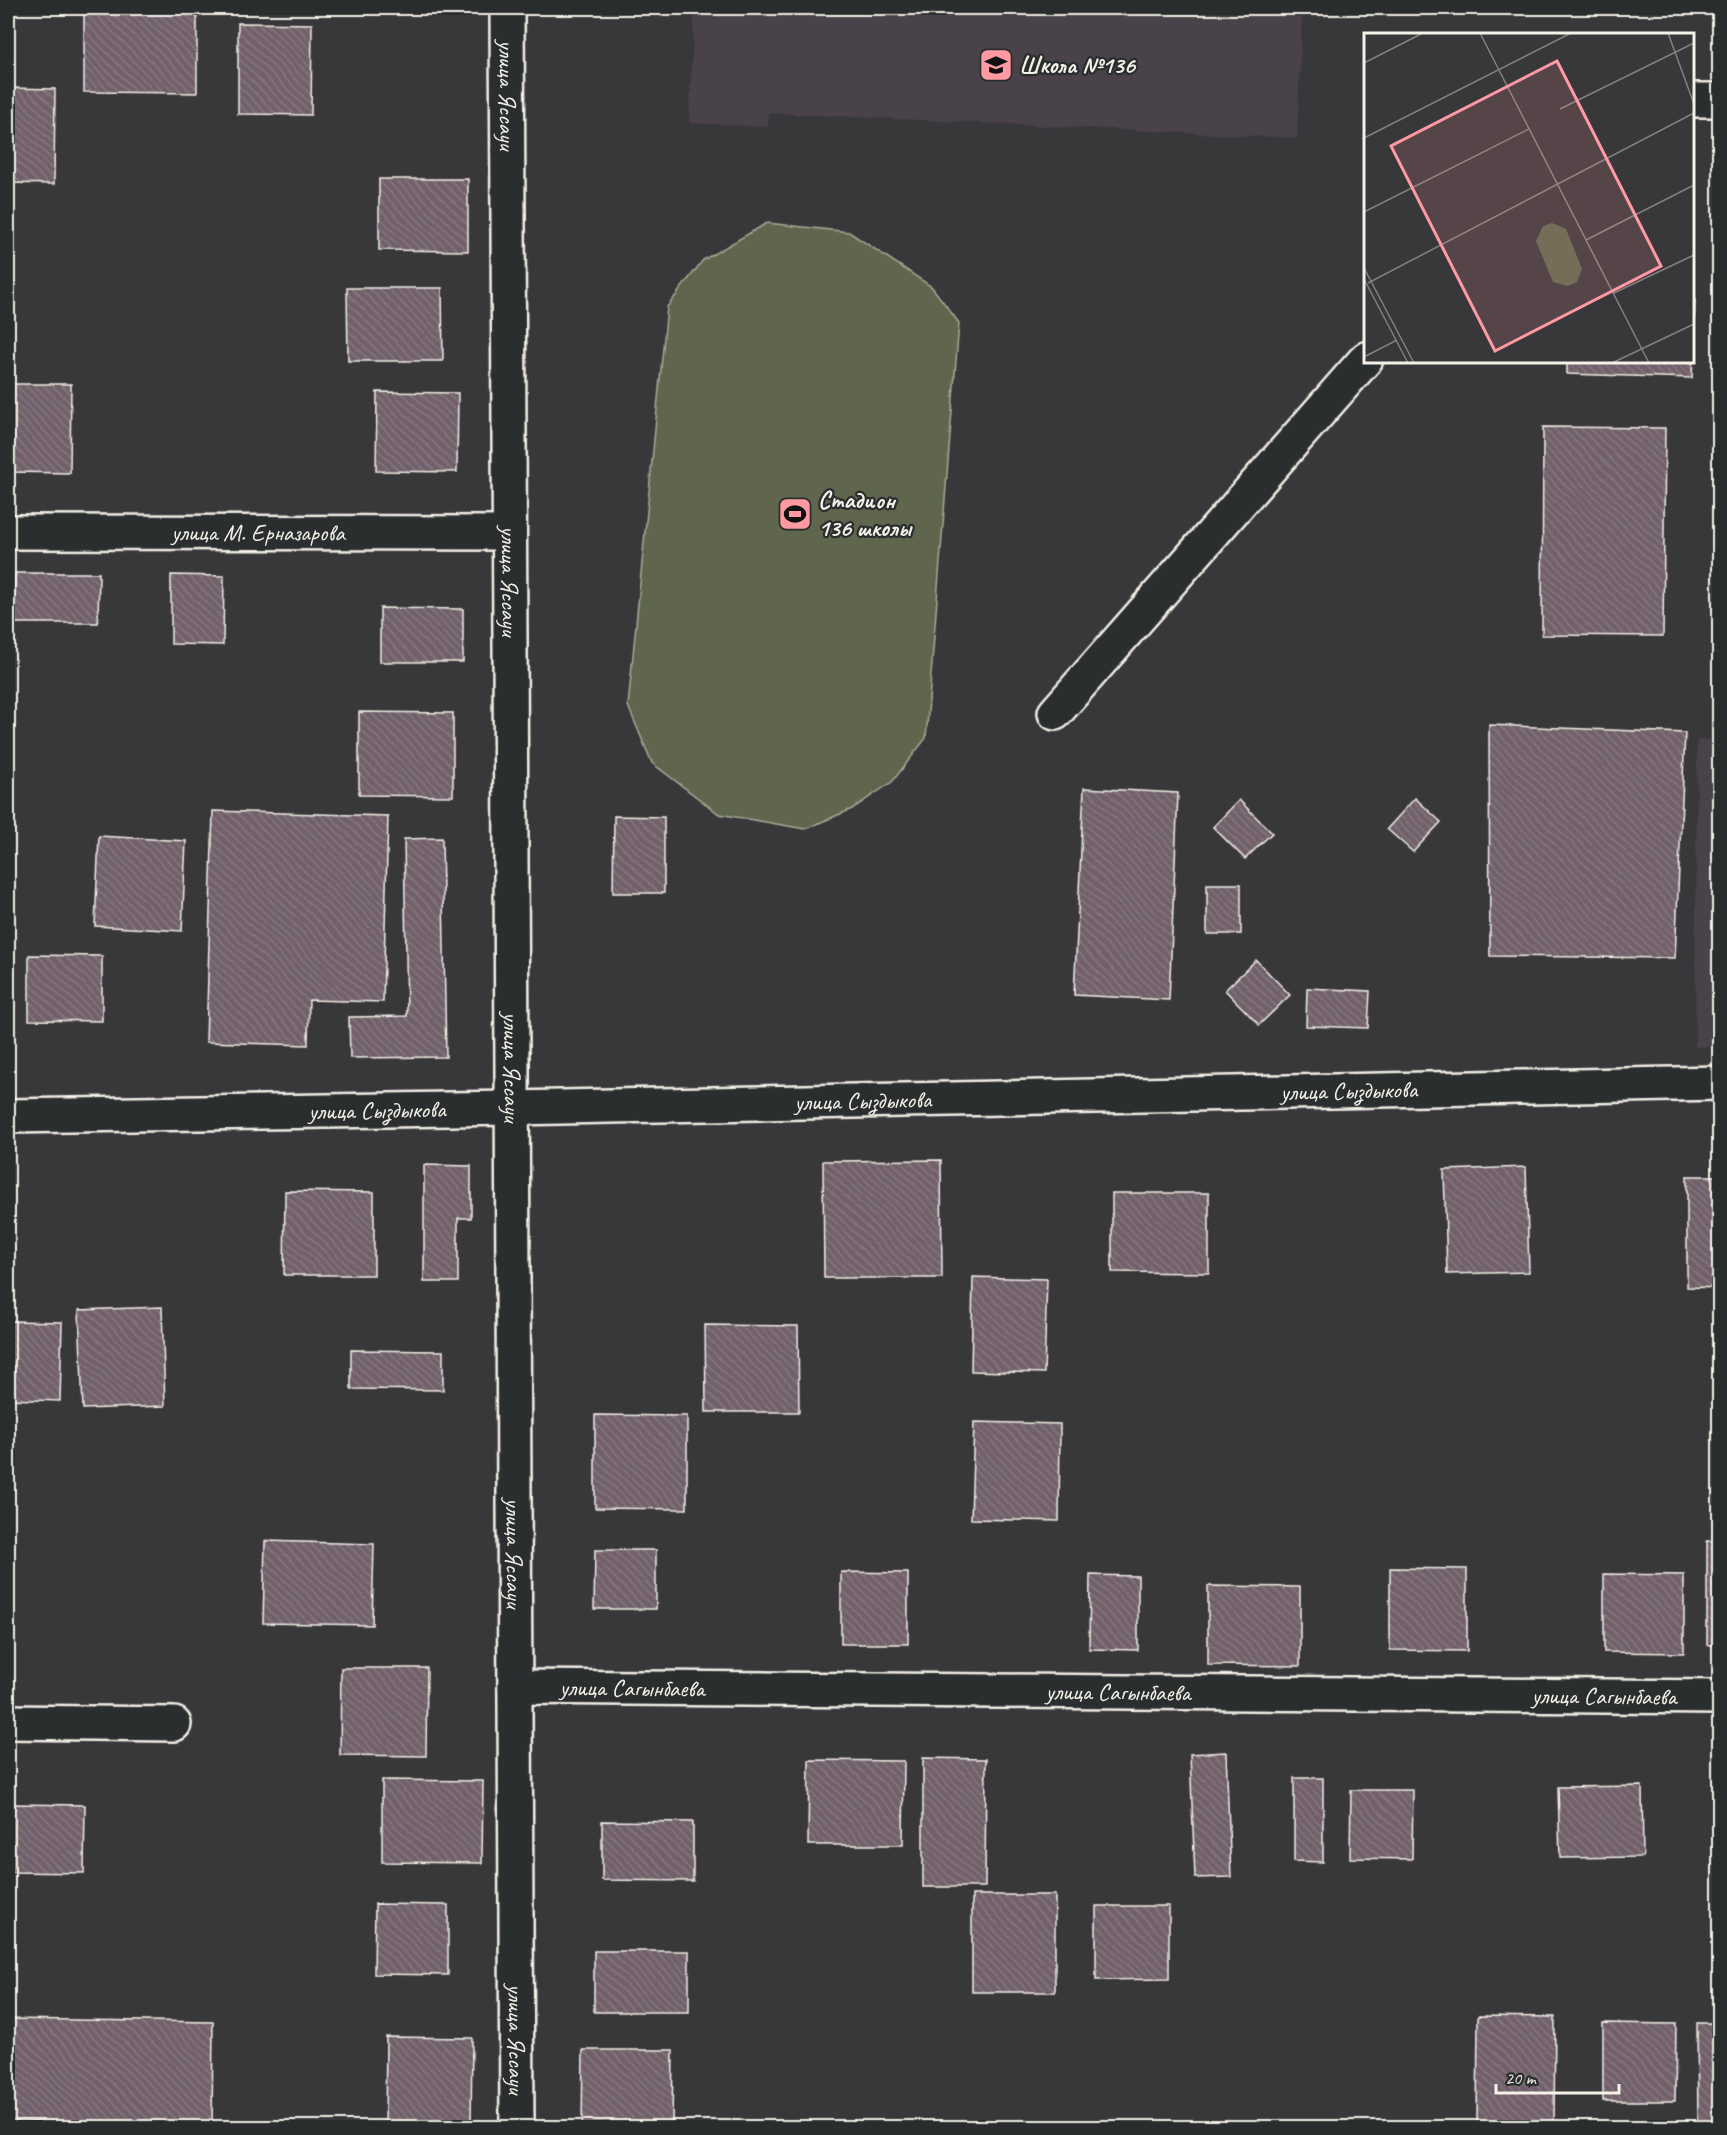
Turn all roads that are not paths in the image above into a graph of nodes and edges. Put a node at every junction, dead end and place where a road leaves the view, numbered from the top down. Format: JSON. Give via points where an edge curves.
{"nodes":[{"id":1,"x":507,"y":8,"type":"edge"},
{"id":2,"x":1694,"y":100,"type":"edge"},
{"id":3,"x":1719,"y":100,"type":"edge"},
{"id":4,"x":1364,"y":360,"type":"edge"},
{"id":5,"x":8,"y":532,"type":"edge"},
{"id":6,"x":509,"y":532,"type":"junction"},
{"id":7,"x":1055,"y":713,"type":"dead end"},
{"id":8,"x":1719,"y":1083,"type":"edge"},
{"id":9,"x":512,"y":1108,"type":"junction"},
{"id":10,"x":8,"y":1116,"type":"edge"},
{"id":11,"x":515,"y":1687,"type":"junction"},
{"id":12,"x":1719,"y":1697,"type":"edge"},
{"id":13,"x":8,"y":1722,"type":"edge"},
{"id":14,"x":174,"y":1724,"type":"dead end"},
{"id":15,"x":517,"y":2127,"type":"edge"}],
"edges":[{"from":1,"to":6,"type":"street","name":"улица Яссауи"},
{"from":2,"to":3,"type":"street"},
{"from":4,"to":7,"type":"street"},
{"from":5,"to":6,"type":"street","name":"улица М. Ерназарова"},
{"from":6,"to":9,"type":"street","name":"улица Яссауи"},
{"from":8,"to":9,"type":"street","name":"улица Сыздыкова"},
{"from":9,"to":10,"type":"street","name":"улица Сыздыкова"},
{"from":9,"to":11,"type":"street","name":"улица Яссауи"},
{"from":11,"to":12,"type":"street","name":"улица Сагынбаева"},
{"from":11,"to":15,"type":"street","name":"улица Яссауи"},
{"from":13,"to":14,"type":"street"}]}
